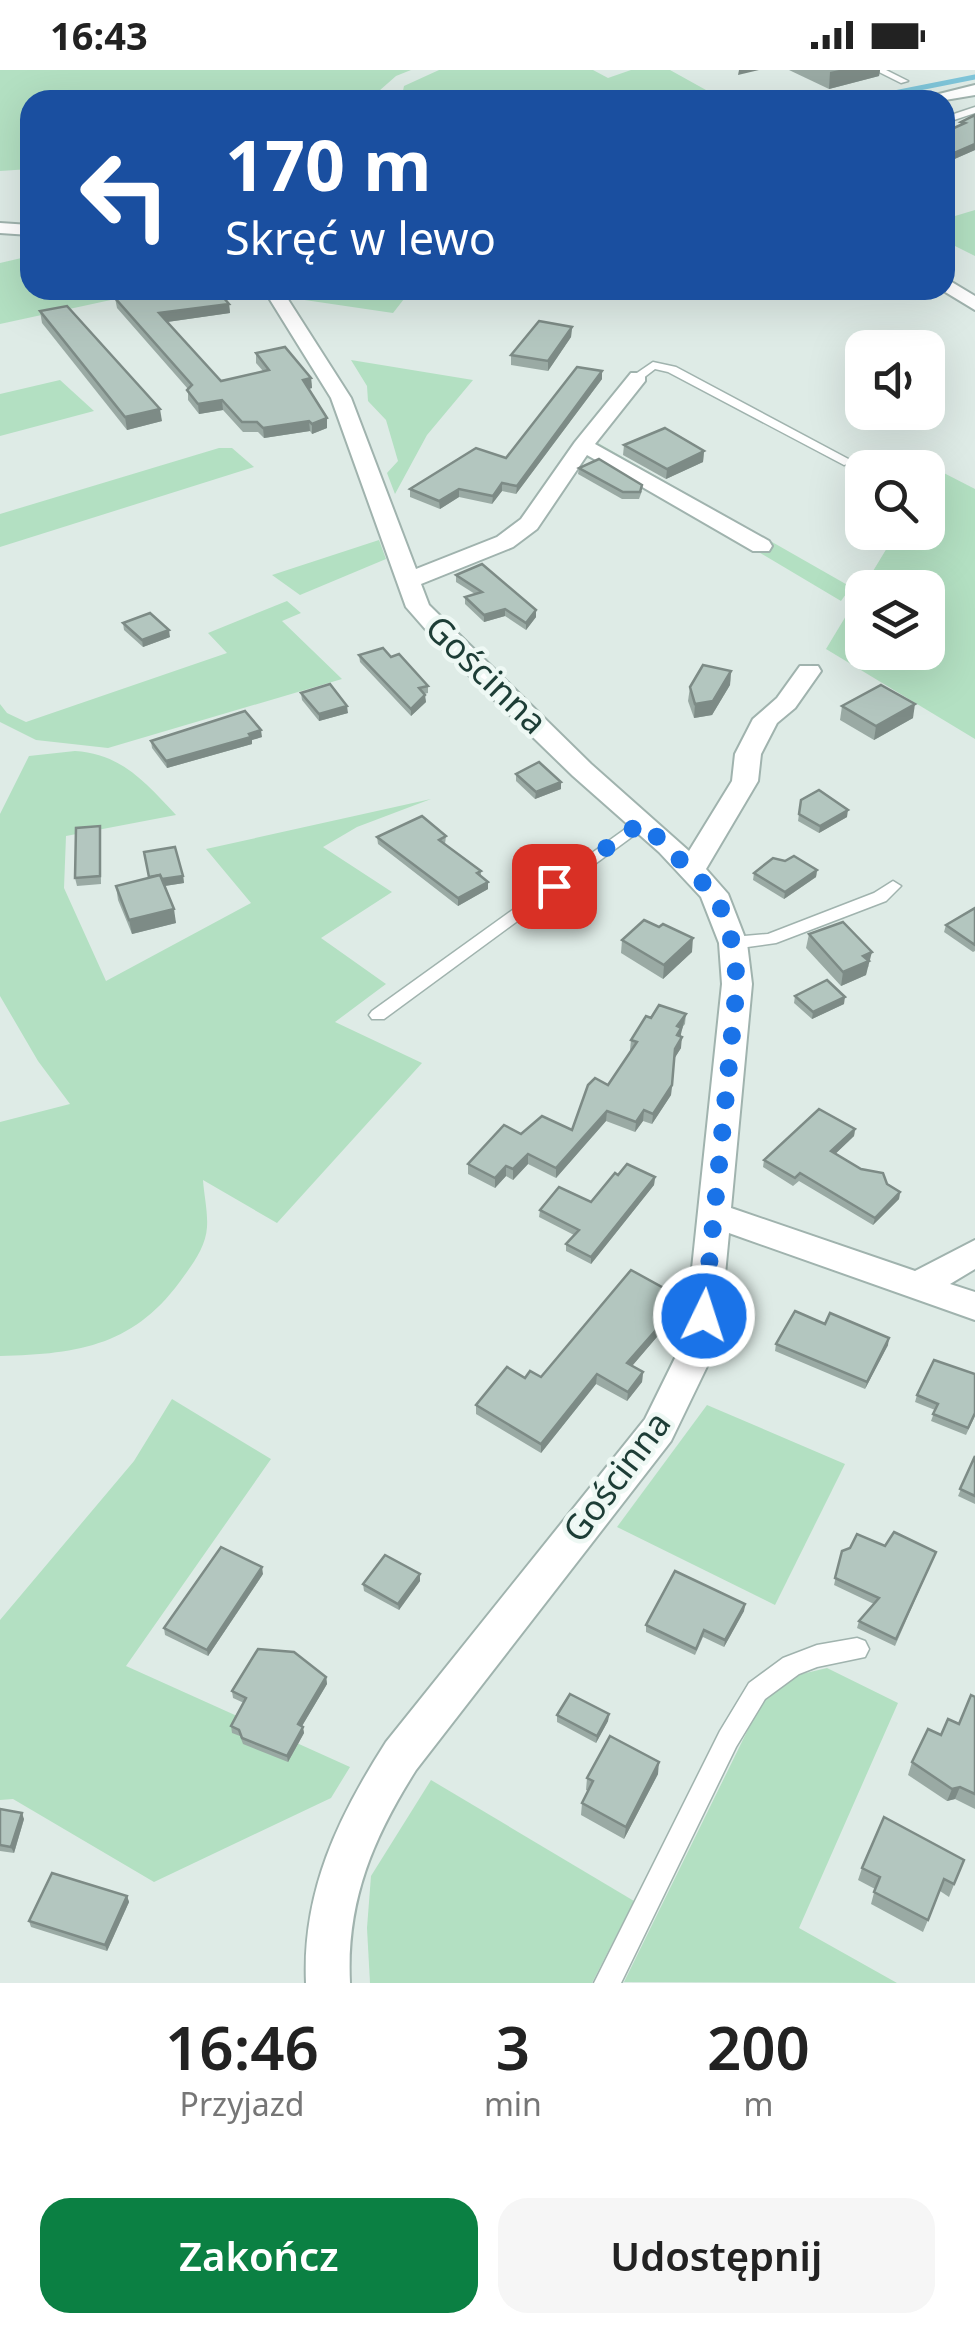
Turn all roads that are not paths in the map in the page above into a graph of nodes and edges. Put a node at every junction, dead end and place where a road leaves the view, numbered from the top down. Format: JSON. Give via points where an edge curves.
{"nodes":[{"id":1,"x":880,"y":70,"type":"edge"},
{"id":2,"x":904,"y":81,"type":"dead end"},
{"id":3,"x":279,"y":300,"type":"edge"},
{"id":4,"x":638,"y":378,"type":"joint"},
{"id":5,"x":582,"y":446,"type":"junction"},
{"id":6,"x":845,"y":460,"type":"edge"},
{"id":7,"x":761,"y":546,"type":"dead end"},
{"id":8,"x":407,"y":581,"type":"junction"},
{"id":9,"x":809,"y":672,"type":"dead end"},
{"id":10,"x":642,"y":822,"type":"junction"},
{"id":11,"x":692,"y":869,"type":"junction"},
{"id":12,"x":892,"y":886,"type":"dead end"},
{"id":13,"x":733,"y":943,"type":"junction"},
{"id":14,"x":378,"y":1015,"type":"dead end"},
{"id":15,"x":712,"y":1214,"type":"junction"},
{"id":16,"x":975,"y":1253,"type":"edge"},
{"id":17,"x":918,"y":1286,"type":"junction"},
{"id":18,"x":975,"y":1306,"type":"edge"},
{"id":19,"x":857,"y":1649,"type":"dead end"},
{"id":20,"x":328,"y":1983,"type":"edge"},
{"id":21,"x":606,"y":1983,"type":"edge"}],
"edges":[{"from":1,"to":2,"type":"lane"},
{"from":3,"to":8,"type":"street","name":"Gościnna","via":[[341,398]]},
{"from":4,"to":5,"type":"street"},
{"from":4,"to":6,"type":"lane","via":[[654,365],[672,370]]},
{"from":5,"to":7,"type":"street"},
{"from":5,"to":8,"type":"street","via":[[529,524],[490,549]]},
{"from":8,"to":10,"type":"street","name":"Gościnna","via":[[429,622]]},
{"from":9,"to":11,"type":"street","via":[[766,719],[748,754],[745,782]]},
{"from":10,"to":11,"type":"street","name":"Gościnna"},
{"from":10,"to":14,"type":"lane"},
{"from":11,"to":13,"type":"street","name":"Gościnna","via":[[714,894]]},
{"from":12,"to":13,"type":"lane","via":[[770,939]]},
{"from":13,"to":15,"type":"street","name":"Gościnna","via":[[737,984]]},
{"from":15,"to":17,"type":"street"},
{"from":15,"to":20,"type":"street","name":"Gościnna","via":[[704,1316],[681,1388],[658,1430],[366,1808],[341,1864],[329,1920]]},
{"from":16,"to":17,"type":"street"},
{"from":17,"to":18,"type":"street"},
{"from":19,"to":21,"type":"lane","via":[[791,1666],[757,1691]]}]}
